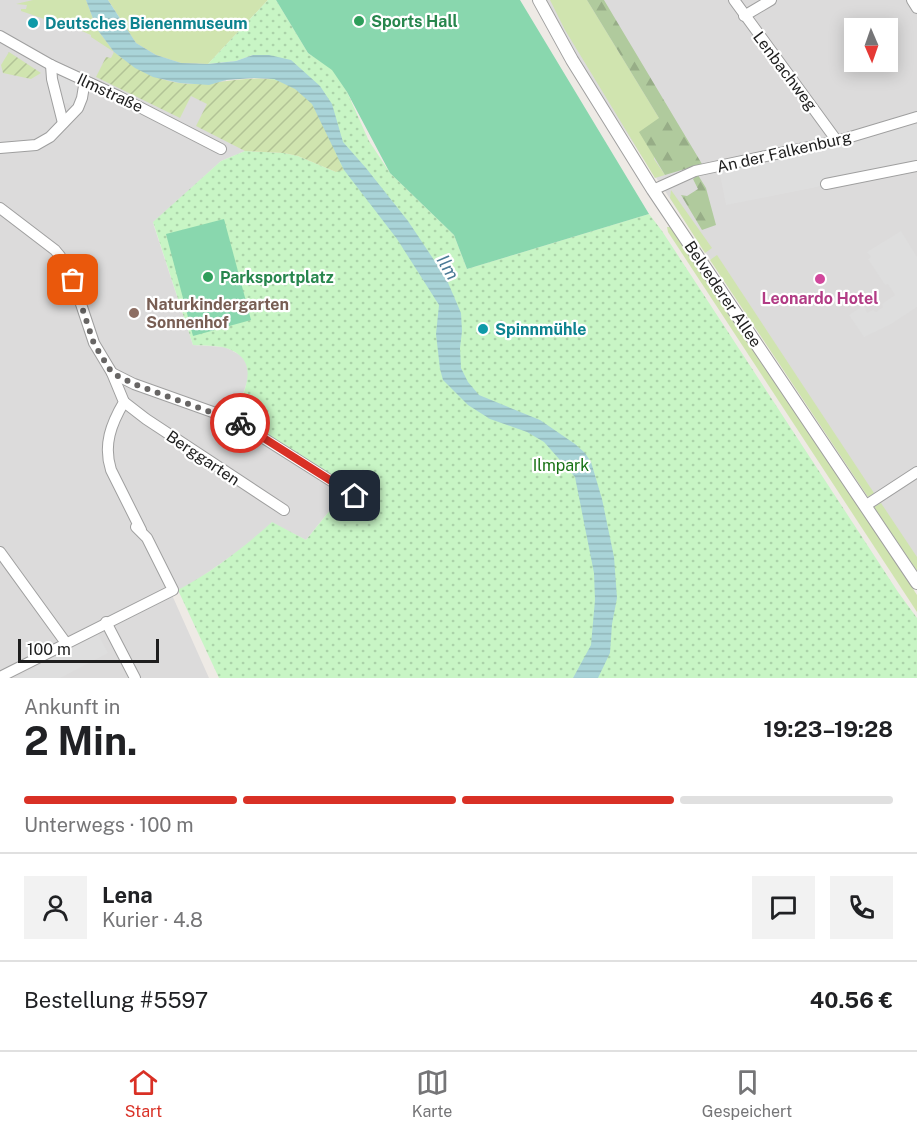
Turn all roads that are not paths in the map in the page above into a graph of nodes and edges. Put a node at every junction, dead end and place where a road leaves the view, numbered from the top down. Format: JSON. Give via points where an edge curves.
{"nodes":[{"id":1,"x":539,"y":0,"type":"edge"},
{"id":2,"x":734,"y":0,"type":"edge"},
{"id":3,"x":771,"y":0,"type":"edge"},
{"id":4,"x":912,"y":0,"type":"edge"},
{"id":5,"x":917,"y":8,"type":"edge"},
{"id":6,"x":744,"y":16,"type":"junction"},
{"id":7,"x":0,"y":36,"type":"edge"},
{"id":8,"x":51,"y":65,"type":"junction"},
{"id":9,"x":85,"y":80,"type":"junction"},
{"id":10,"x":917,"y":117,"type":"edge"},
{"id":11,"x":63,"y":123,"type":"junction"},
{"id":12,"x":837,"y":141,"type":"junction"},
{"id":13,"x":0,"y":148,"type":"edge"},
{"id":14,"x":221,"y":149,"type":"dead end"},
{"id":15,"x":917,"y":166,"type":"edge"},
{"id":16,"x":826,"y":184,"type":"dead end"},
{"id":17,"x":653,"y":190,"type":"junction"},
{"id":18,"x":0,"y":208,"type":"edge"},
{"id":19,"x":112,"y":373,"type":"junction"},
{"id":20,"x":124,"y":402,"type":"junction"},
{"id":21,"x":917,"y":472,"type":"edge"},
{"id":22,"x":355,"y":496,"type":"dead end"},
{"id":23,"x":865,"y":506,"type":"junction"},
{"id":24,"x":284,"y":510,"type":"dead end"},
{"id":25,"x":0,"y":552,"type":"edge"},
{"id":26,"x":917,"y":583,"type":"edge"},
{"id":27,"x":106,"y":622,"type":"junction"},
{"id":28,"x":66,"y":643,"type":"junction"},
{"id":29,"x":0,"y":676,"type":"edge"},
{"id":30,"x":135,"y":678,"type":"edge"}],
"edges":[{"from":1,"to":17,"type":"street","name":"Belvederer Allee"},
{"from":2,"to":6,"type":"street","name":"Lenbachweg"},
{"from":3,"to":6,"type":"street"},
{"from":4,"to":5,"type":"street"},
{"from":6,"to":12,"type":"street","name":"Lenbachweg"},
{"from":7,"to":8,"type":"street","name":"Ilmstraße"},
{"from":8,"to":9,"type":"street","name":"Ilmstraße"},
{"from":8,"to":11,"type":"street"},
{"from":9,"to":11,"type":"street","via":[[78,108]]},
{"from":9,"to":14,"type":"street","name":"Ilmstraße"},
{"from":10,"to":12,"type":"street","name":"An der Falkenburg"},
{"from":11,"to":13,"type":"street","via":[[51,137],[36,145]]},
{"from":12,"to":17,"type":"street","name":"An der Falkenburg","via":[[695,171]]},
{"from":15,"to":16,"type":"street"},
{"from":17,"to":23,"type":"street","name":"Belvederer Allee"},
{"from":18,"to":19,"type":"street","via":[[60,256],[73,280],[94,344]]},
{"from":19,"to":20,"type":"street"},
{"from":19,"to":22,"type":"street","via":[[235,420]]},
{"from":20,"to":24,"type":"street","name":"Berggarten"},
{"from":20,"to":27,"type":"street","via":[[106,448],[111,470],[136,527],[147,538],[173,590]]},
{"from":21,"to":23,"type":"street"},
{"from":23,"to":26,"type":"street","name":"Belvederer Allee"},
{"from":25,"to":28,"type":"street"},
{"from":27,"to":28,"type":"street"},
{"from":27,"to":30,"type":"street"},
{"from":28,"to":29,"type":"street"}]}
